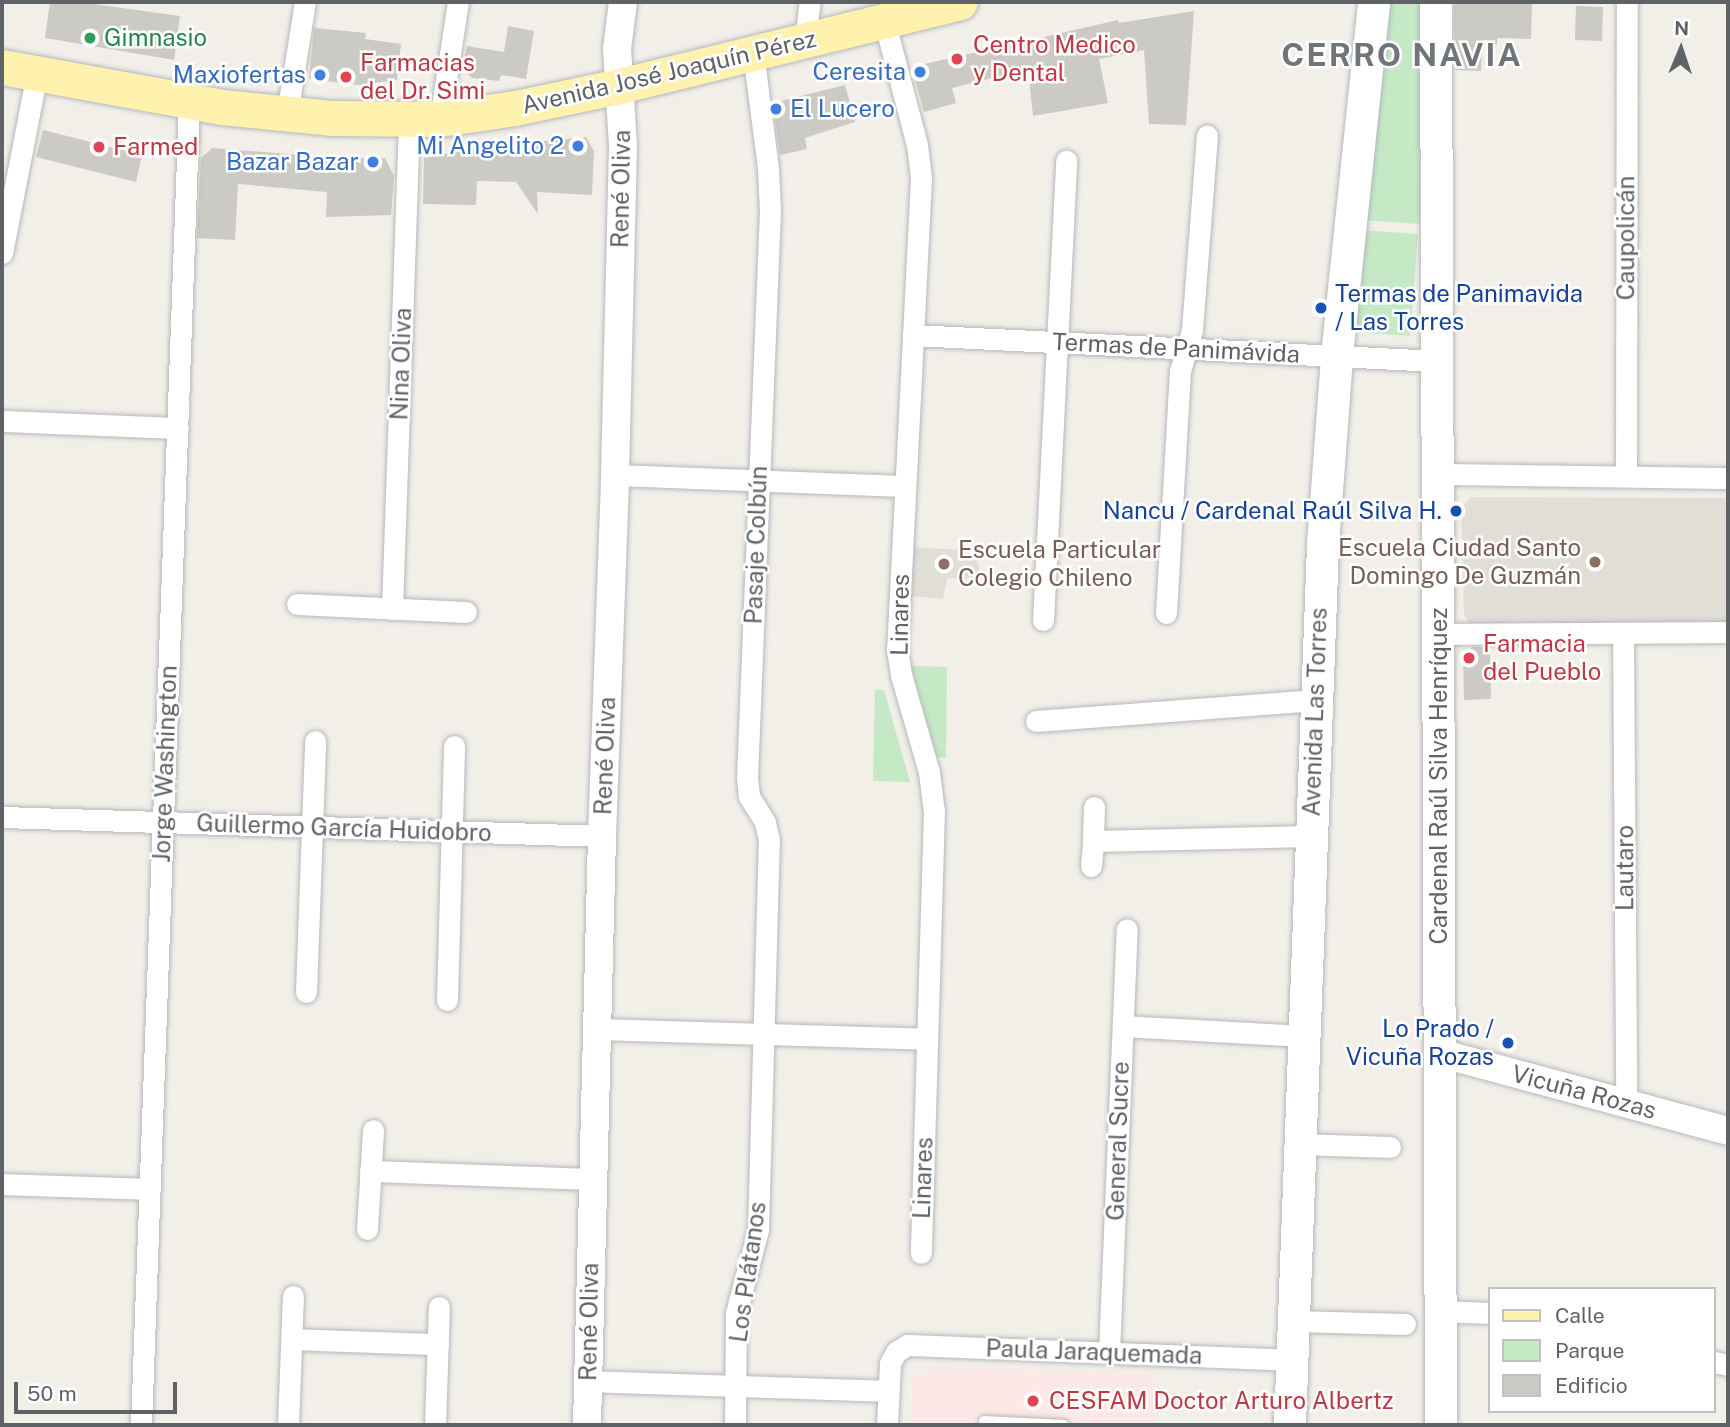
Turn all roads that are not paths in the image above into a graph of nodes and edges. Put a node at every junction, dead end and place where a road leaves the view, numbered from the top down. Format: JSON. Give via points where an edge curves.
{"nodes":[{"id":1,"x":305,"y":2,"type":"edge"},
{"id":2,"x":458,"y":2,"type":"edge"},
{"id":3,"x":623,"y":2,"type":"edge"},
{"id":4,"x":810,"y":2,"type":"edge"},
{"id":5,"x":960,"y":2,"type":"edge"},
{"id":6,"x":1374,"y":2,"type":"edge"},
{"id":7,"x":1436,"y":2,"type":"edge"},
{"id":8,"x":1627,"y":2,"type":"edge"},
{"id":9,"x":884,"y":20,"type":"junction"},
{"id":10,"x":804,"y":40,"type":"junction"},
{"id":11,"x":753,"y":53,"type":"junction"},
{"id":12,"x":2,"y":67,"type":"edge"},
{"id":13,"x":37,"y":73,"type":"junction"},
{"id":14,"x":619,"y":86,"type":"junction"},
{"id":15,"x":189,"y":102,"type":"junction"},
{"id":16,"x":287,"y":114,"type":"junction"},
{"id":17,"x":425,"y":120,"type":"junction"},
{"id":18,"x":1207,"y":136,"type":"dead end"},
{"id":19,"x":1066,"y":161,"type":"dead end"},
{"id":20,"x":2,"y":253,"type":"edge"},
{"id":21,"x":913,"y":335,"type":"junction"},
{"id":22,"x":1057,"y":342,"type":"junction"},
{"id":23,"x":1186,"y":349,"type":"junction"},
{"id":24,"x":1337,"y":356,"type":"junction"},
{"id":25,"x":1438,"y":360,"type":"junction"},
{"id":26,"x":2,"y":421,"type":"edge"},
{"id":27,"x":177,"y":428,"type":"junction"},
{"id":28,"x":1438,"y":474,"type":"junction"},
{"id":29,"x":615,"y":475,"type":"junction"},
{"id":30,"x":1626,"y":475,"type":"junction"},
{"id":31,"x":1728,"y":478,"type":"edge"},
{"id":32,"x":758,"y":480,"type":"junction"},
{"id":33,"x":905,"y":486,"type":"junction"},
{"id":34,"x":297,"y":604,"type":"dead end"},
{"id":35,"x":392,"y":609,"type":"junction"},
{"id":36,"x":466,"y":612,"type":"dead end"},
{"id":37,"x":1166,"y":613,"type":"dead end"},
{"id":38,"x":1043,"y":620,"type":"dead end"},
{"id":39,"x":1728,"y":632,"type":"edge"},
{"id":40,"x":1623,"y":633,"type":"junction"},
{"id":41,"x":1438,"y":634,"type":"junction"},
{"id":42,"x":1315,"y":700,"type":"junction"},
{"id":43,"x":1036,"y":721,"type":"dead end"},
{"id":44,"x":314,"y":741,"type":"dead end"},
{"id":45,"x":454,"y":746,"type":"dead end"},
{"id":46,"x":1094,"y":807,"type":"dead end"},
{"id":47,"x":2,"y":817,"type":"edge"},
{"id":48,"x":163,"y":822,"type":"junction"},
{"id":49,"x":312,"y":827,"type":"junction"},
{"id":50,"x":452,"y":832,"type":"junction"},
{"id":51,"x":602,"y":836,"type":"junction"},
{"id":52,"x":1310,"y":836,"type":"junction"},
{"id":53,"x":1093,"y":841,"type":"junction"},
{"id":54,"x":1091,"y":866,"type":"dead end"},
{"id":55,"x":1127,"y":929,"type":"dead end"},
{"id":56,"x":306,"y":992,"type":"dead end"},
{"id":57,"x":447,"y":999,"type":"dead end"},
{"id":58,"x":1123,"y":1026,"type":"junction"},
{"id":59,"x":597,"y":1029,"type":"junction"},
{"id":60,"x":764,"y":1034,"type":"junction"},
{"id":61,"x":1304,"y":1036,"type":"junction"},
{"id":62,"x":927,"y":1039,"type":"junction"},
{"id":63,"x":1440,"y":1053,"type":"junction"},
{"id":64,"x":1626,"y":1103,"type":"junction"},
{"id":65,"x":373,"y":1130,"type":"dead end"},
{"id":66,"x":1728,"y":1131,"type":"edge"},
{"id":67,"x":1300,"y":1144,"type":"junction"},
{"id":68,"x":1390,"y":1147,"type":"dead end"},
{"id":69,"x":370,"y":1171,"type":"junction"},
{"id":70,"x":593,"y":1179,"type":"junction"},
{"id":71,"x":2,"y":1184,"type":"edge"},
{"id":72,"x":150,"y":1189,"type":"junction"},
{"id":73,"x":367,"y":1229,"type":"dead end"},
{"id":74,"x":921,"y":1253,"type":"dead end"},
{"id":75,"x":293,"y":1296,"type":"dead end"},
{"id":76,"x":439,"y":1307,"type":"dead end"},
{"id":77,"x":1440,"y":1311,"type":"junction"},
{"id":78,"x":1488,"y":1313,"type":"edge"},
{"id":79,"x":1294,"y":1321,"type":"junction"},
{"id":80,"x":1405,"y":1324,"type":"dead end"},
{"id":81,"x":292,"y":1339,"type":"junction"},
{"id":82,"x":438,"y":1344,"type":"junction"},
{"id":83,"x":1109,"y":1352,"type":"junction"},
{"id":84,"x":1293,"y":1360,"type":"junction"},
{"id":85,"x":588,"y":1381,"type":"junction"},
{"id":86,"x":736,"y":1385,"type":"junction"},
{"id":87,"x":888,"y":1391,"type":"junction"},
{"id":88,"x":984,"y":1421,"type":"dead end"},
{"id":89,"x":141,"y":1425,"type":"edge"},
{"id":90,"x":288,"y":1425,"type":"edge"},
{"id":91,"x":435,"y":1425,"type":"edge"},
{"id":92,"x":587,"y":1425,"type":"edge"},
{"id":93,"x":735,"y":1425,"type":"edge"},
{"id":94,"x":887,"y":1425,"type":"edge"},
{"id":95,"x":1064,"y":1425,"type":"edge"},
{"id":96,"x":1290,"y":1425,"type":"edge"},
{"id":97,"x":1441,"y":1425,"type":"edge"}],
"edges":[{"from":1,"to":16,"type":"street"},
{"from":2,"to":17,"type":"street","name":"Nina Oliva"},
{"from":3,"to":14,"type":"street","name":"René Oliva","via":[[617,49]]},
{"from":4,"to":10,"type":"street"},
{"from":5,"to":9,"type":"main road","name":"Avenida José Joaquín Pérez"},
{"from":6,"to":24,"type":"main road","name":"Avenida Las Torres"},
{"from":7,"to":25,"type":"main road","name":"Cardenal Raúl Silva Henríquez"},
{"from":8,"to":30,"type":"street","name":"Caupolicán"},
{"from":9,"to":10,"type":"main road","name":"Avenida José Joaquín Pérez"},
{"from":9,"to":21,"type":"street","name":"Linares","via":[[919,162]]},
{"from":10,"to":11,"type":"main road","name":"Avenida José Joaquín Pérez"},
{"from":11,"to":14,"type":"main road","name":"Avenida José Joaquín Pérez"},
{"from":11,"to":32,"type":"street","name":"Pasaje Colbún","via":[[769,200]]},
{"from":12,"to":13,"type":"main road","name":"Avenida José Joaquín Pérez"},
{"from":13,"to":15,"type":"main road","name":"Avenida José Joaquín Pérez"},
{"from":13,"to":20,"type":"street"},
{"from":14,"to":17,"type":"main road","name":"Avenida José Joaquín Pérez","via":[[515,108]]},
{"from":14,"to":29,"type":"street","name":"René Oliva","via":[[623,146]]},
{"from":15,"to":16,"type":"main road","name":"Avenida José Joaquín Pérez"},
{"from":15,"to":27,"type":"street","name":"Jorge Washington"},
{"from":16,"to":17,"type":"main road","name":"Avenida José Joaquín Pérez"},
{"from":17,"to":35,"type":"street","name":"Nina Oliva"},
{"from":18,"to":23,"type":"street","via":[[1192,330]]},
{"from":19,"to":22,"type":"street"},
{"from":21,"to":22,"type":"street","name":"Termas de Panimávida"},
{"from":21,"to":33,"type":"street","name":"Linares"},
{"from":22,"to":23,"type":"street","name":"Termas de Panimávida"},
{"from":22,"to":38,"type":"street"},
{"from":23,"to":24,"type":"street","name":"Termas de Panimávida"},
{"from":23,"to":37,"type":"street","via":[[1180,371]]},
{"from":24,"to":25,"type":"street","name":"Termas de Panimávida"},
{"from":24,"to":42,"type":"main road","name":"Avenida Las Torres"},
{"from":25,"to":28,"type":"main road","name":"Cardenal Raúl Silva Henríquez"},
{"from":26,"to":27,"type":"street"},
{"from":27,"to":48,"type":"street","name":"Jorge Washington"},
{"from":28,"to":30,"type":"street"},
{"from":28,"to":41,"type":"main road","name":"Cardenal Raúl Silva Henríquez"},
{"from":29,"to":32,"type":"street"},
{"from":29,"to":51,"type":"street","name":"René Oliva"},
{"from":30,"to":31,"type":"street"},
{"from":32,"to":33,"type":"street"},
{"from":32,"to":60,"type":"street","name":"Pasaje Colbún","via":[[747,778],[749,796],[765,822],[769,841]]},
{"from":33,"to":62,"type":"street","name":"Linares","via":[[898,662],[929,772],[934,810]]},
{"from":34,"to":35,"type":"street"},
{"from":35,"to":36,"type":"street"},
{"from":39,"to":40,"type":"street"},
{"from":40,"to":41,"type":"street"},
{"from":40,"to":64,"type":"street","name":"Lautaro"},
{"from":41,"to":63,"type":"main road","name":"Cardenal Raúl Silva Henríquez"},
{"from":42,"to":43,"type":"street"},
{"from":42,"to":52,"type":"main road","name":"Avenida Las Torres"},
{"from":44,"to":49,"type":"street"},
{"from":45,"to":50,"type":"street"},
{"from":46,"to":53,"type":"street"},
{"from":47,"to":48,"type":"street","name":"Guillermo García Huidobro"},
{"from":48,"to":49,"type":"street","name":"Guillermo García Huidobro"},
{"from":48,"to":72,"type":"street","name":"Jorge Washington"},
{"from":49,"to":50,"type":"street","name":"Guillermo García Huidobro"},
{"from":49,"to":56,"type":"street"},
{"from":50,"to":51,"type":"street","name":"Guillermo García Huidobro"},
{"from":50,"to":57,"type":"street"},
{"from":51,"to":59,"type":"street","name":"René Oliva"},
{"from":52,"to":53,"type":"street"},
{"from":52,"to":61,"type":"main road","name":"Avenida Las Torres"},
{"from":53,"to":54,"type":"street"},
{"from":55,"to":58,"type":"street","name":"General Sucre"},
{"from":58,"to":61,"type":"street"},
{"from":58,"to":83,"type":"street","name":"General Sucre"},
{"from":59,"to":60,"type":"street"},
{"from":59,"to":70,"type":"street","name":"René Oliva"},
{"from":60,"to":62,"type":"street"},
{"from":60,"to":86,"type":"street","name":"Los Plátanos","via":[[758,1230],[736,1313]]},
{"from":61,"to":67,"type":"main road","name":"Avenida Las Torres"},
{"from":62,"to":74,"type":"street","name":"Linares"},
{"from":63,"to":64,"type":"street","name":"Vicuña Rozas"},
{"from":63,"to":77,"type":"main road","name":"Cardenal Raúl Silva Henríquez"},
{"from":64,"to":66,"type":"street","name":"Vicuña Rozas"},
{"from":65,"to":69,"type":"street"},
{"from":67,"to":68,"type":"street"},
{"from":67,"to":79,"type":"main road","name":"Avenida Las Torres"},
{"from":69,"to":70,"type":"street"},
{"from":69,"to":73,"type":"street"},
{"from":70,"to":85,"type":"street","name":"René Oliva"},
{"from":71,"to":72,"type":"street"},
{"from":72,"to":89,"type":"street","name":"Jorge Washington"},
{"from":75,"to":81,"type":"street"},
{"from":76,"to":82,"type":"street"},
{"from":77,"to":78,"type":"street"},
{"from":77,"to":97,"type":"main road","name":"Cardenal Raúl Silva Henríquez"},
{"from":79,"to":80,"type":"street"},
{"from":79,"to":84,"type":"main road","name":"Avenida Las Torres"},
{"from":81,"to":82,"type":"street"},
{"from":81,"to":90,"type":"street"},
{"from":82,"to":91,"type":"street"},
{"from":83,"to":84,"type":"street","name":"Paula Jaraquemada"},
{"from":83,"to":87,"type":"street","name":"Paula Jaraquemada","via":[[914,1345],[896,1352],[890,1363]]},
{"from":84,"to":96,"type":"main road","name":"Avenida Las Torres"},
{"from":85,"to":86,"type":"street"},
{"from":85,"to":92,"type":"street","name":"René Oliva"},
{"from":86,"to":87,"type":"street"},
{"from":86,"to":93,"type":"street","name":"Los Plátanos"},
{"from":87,"to":94,"type":"street"},
{"from":88,"to":95,"type":"lane"}]}
